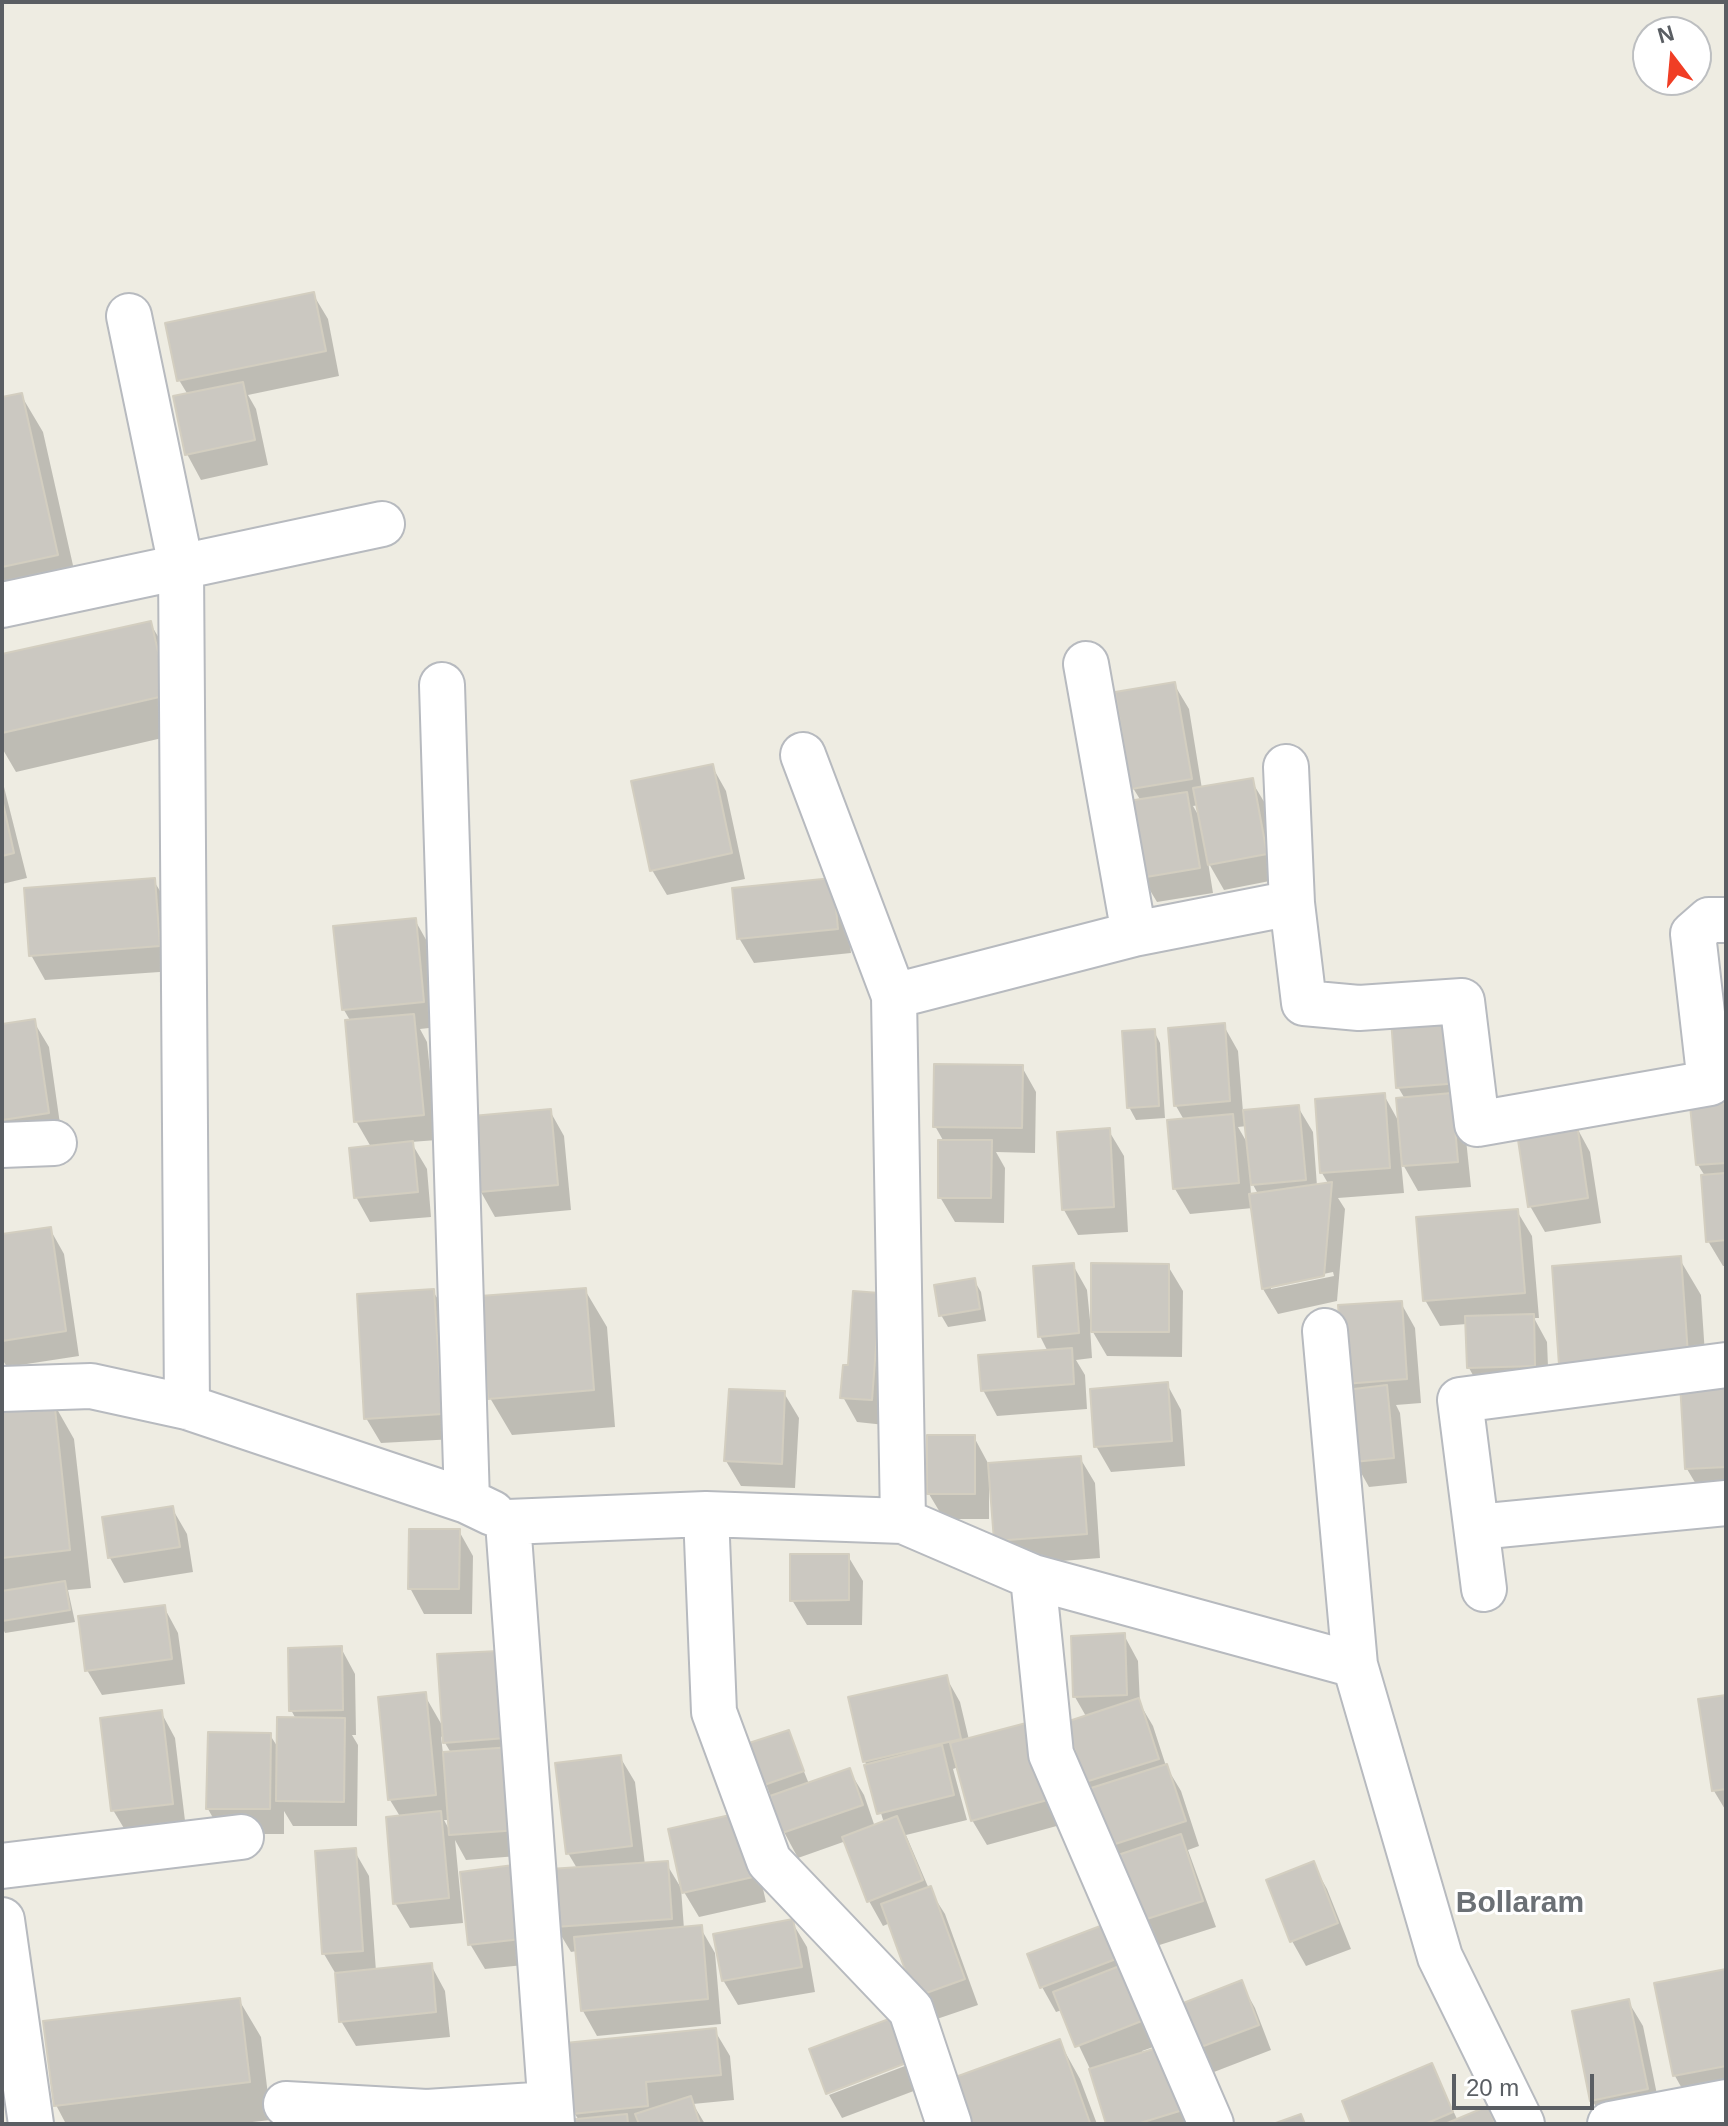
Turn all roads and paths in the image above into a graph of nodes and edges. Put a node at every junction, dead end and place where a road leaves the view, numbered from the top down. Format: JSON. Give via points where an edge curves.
{"nodes":[{"id":1,"x":129,"y":316,"type":"dead end"},
{"id":2,"x":382,"y":524,"type":"dead end"},
{"id":3,"x":181,"y":566,"type":"junction"},
{"id":4,"x":2,"y":605,"type":"edge"},
{"id":5,"x":1086,"y":664,"type":"dead end"},
{"id":6,"x":442,"y":685,"type":"dead end"},
{"id":7,"x":803,"y":755,"type":"dead end"},
{"id":8,"x":1286,"y":767,"type":"dead end"},
{"id":9,"x":1292,"y":903,"type":"junction"},
{"id":10,"x":1726,"y":920,"type":"edge"},
{"id":11,"x":1134,"y":934,"type":"junction"},
{"id":12,"x":894,"y":996,"type":"junction"},
{"id":13,"x":54,"y":1143,"type":"dead end"},
{"id":14,"x":2,"y":1145,"type":"edge"},
{"id":15,"x":1325,"y":1331,"type":"dead end"},
{"id":16,"x":1726,"y":1365,"type":"edge"},
{"id":17,"x":2,"y":1389,"type":"edge"},
{"id":18,"x":187,"y":1407,"type":"junction"},
{"id":19,"x":467,"y":1501,"type":"junction"},
{"id":20,"x":1726,"y":1503,"type":"edge"},
{"id":21,"x":706,"y":1514,"type":"junction"},
{"id":22,"x":903,"y":1521,"type":"junction"},
{"id":23,"x":508,"y":1522,"type":"junction"},
{"id":24,"x":1477,"y":1527,"type":"junction"},
{"id":25,"x":1033,"y":1577,"type":"junction"},
{"id":26,"x":1484,"y":1589,"type":"dead end"},
{"id":27,"x":1355,"y":1665,"type":"junction"},
{"id":28,"x":241,"y":1837,"type":"dead end"},
{"id":29,"x":2,"y":1866,"type":"edge"},
{"id":30,"x":2,"y":1920,"type":"edge"},
{"id":31,"x":1726,"y":2102,"type":"edge"},
{"id":32,"x":286,"y":2104,"type":"dead end"},
{"id":33,"x":551,"y":2114,"type":"edge"},
{"id":34,"x":31,"y":2124,"type":"edge"},
{"id":35,"x":949,"y":2124,"type":"edge"},
{"id":36,"x":1211,"y":2124,"type":"edge"},
{"id":37,"x":1522,"y":2124,"type":"edge"},
{"id":38,"x":1610,"y":2124,"type":"edge"}],
"edges":[{"from":1,"to":3,"type":"street"},
{"from":2,"to":3,"type":"street"},
{"from":3,"to":4,"type":"street"},
{"from":3,"to":18,"type":"street"},
{"from":5,"to":11,"type":"street"},
{"from":6,"to":19,"type":"street"},
{"from":7,"to":12,"type":"street"},
{"from":8,"to":9,"type":"street"},
{"from":9,"to":10,"type":"street","via":[[1304,1003],[1359,1008],[1462,1001],[1477,1124],[1710,1083],[1693,934],[1709,920]]},
{"from":9,"to":11,"type":"street"},
{"from":11,"to":12,"type":"street"},
{"from":12,"to":22,"type":"street"},
{"from":13,"to":14,"type":"street"},
{"from":15,"to":27,"type":"street"},
{"from":16,"to":24,"type":"street","via":[[1460,1400]]},
{"from":17,"to":18,"type":"street","via":[[91,1386]]},
{"from":18,"to":19,"type":"street"},
{"from":19,"to":23,"type":"street"},
{"from":20,"to":24,"type":"street"},
{"from":21,"to":22,"type":"street"},
{"from":21,"to":23,"type":"street"},
{"from":21,"to":35,"type":"street","via":[[714,1712],[769,1861],[911,2010]]},
{"from":22,"to":25,"type":"street"},
{"from":23,"to":33,"type":"street"},
{"from":24,"to":26,"type":"street"},
{"from":25,"to":27,"type":"street"},
{"from":25,"to":36,"type":"street","via":[[1051,1754]]},
{"from":27,"to":37,"type":"street","via":[[1440,1957]]},
{"from":28,"to":29,"type":"street"},
{"from":30,"to":34,"type":"street"},
{"from":31,"to":38,"type":"street"},
{"from":32,"to":33,"type":"street"}]}
